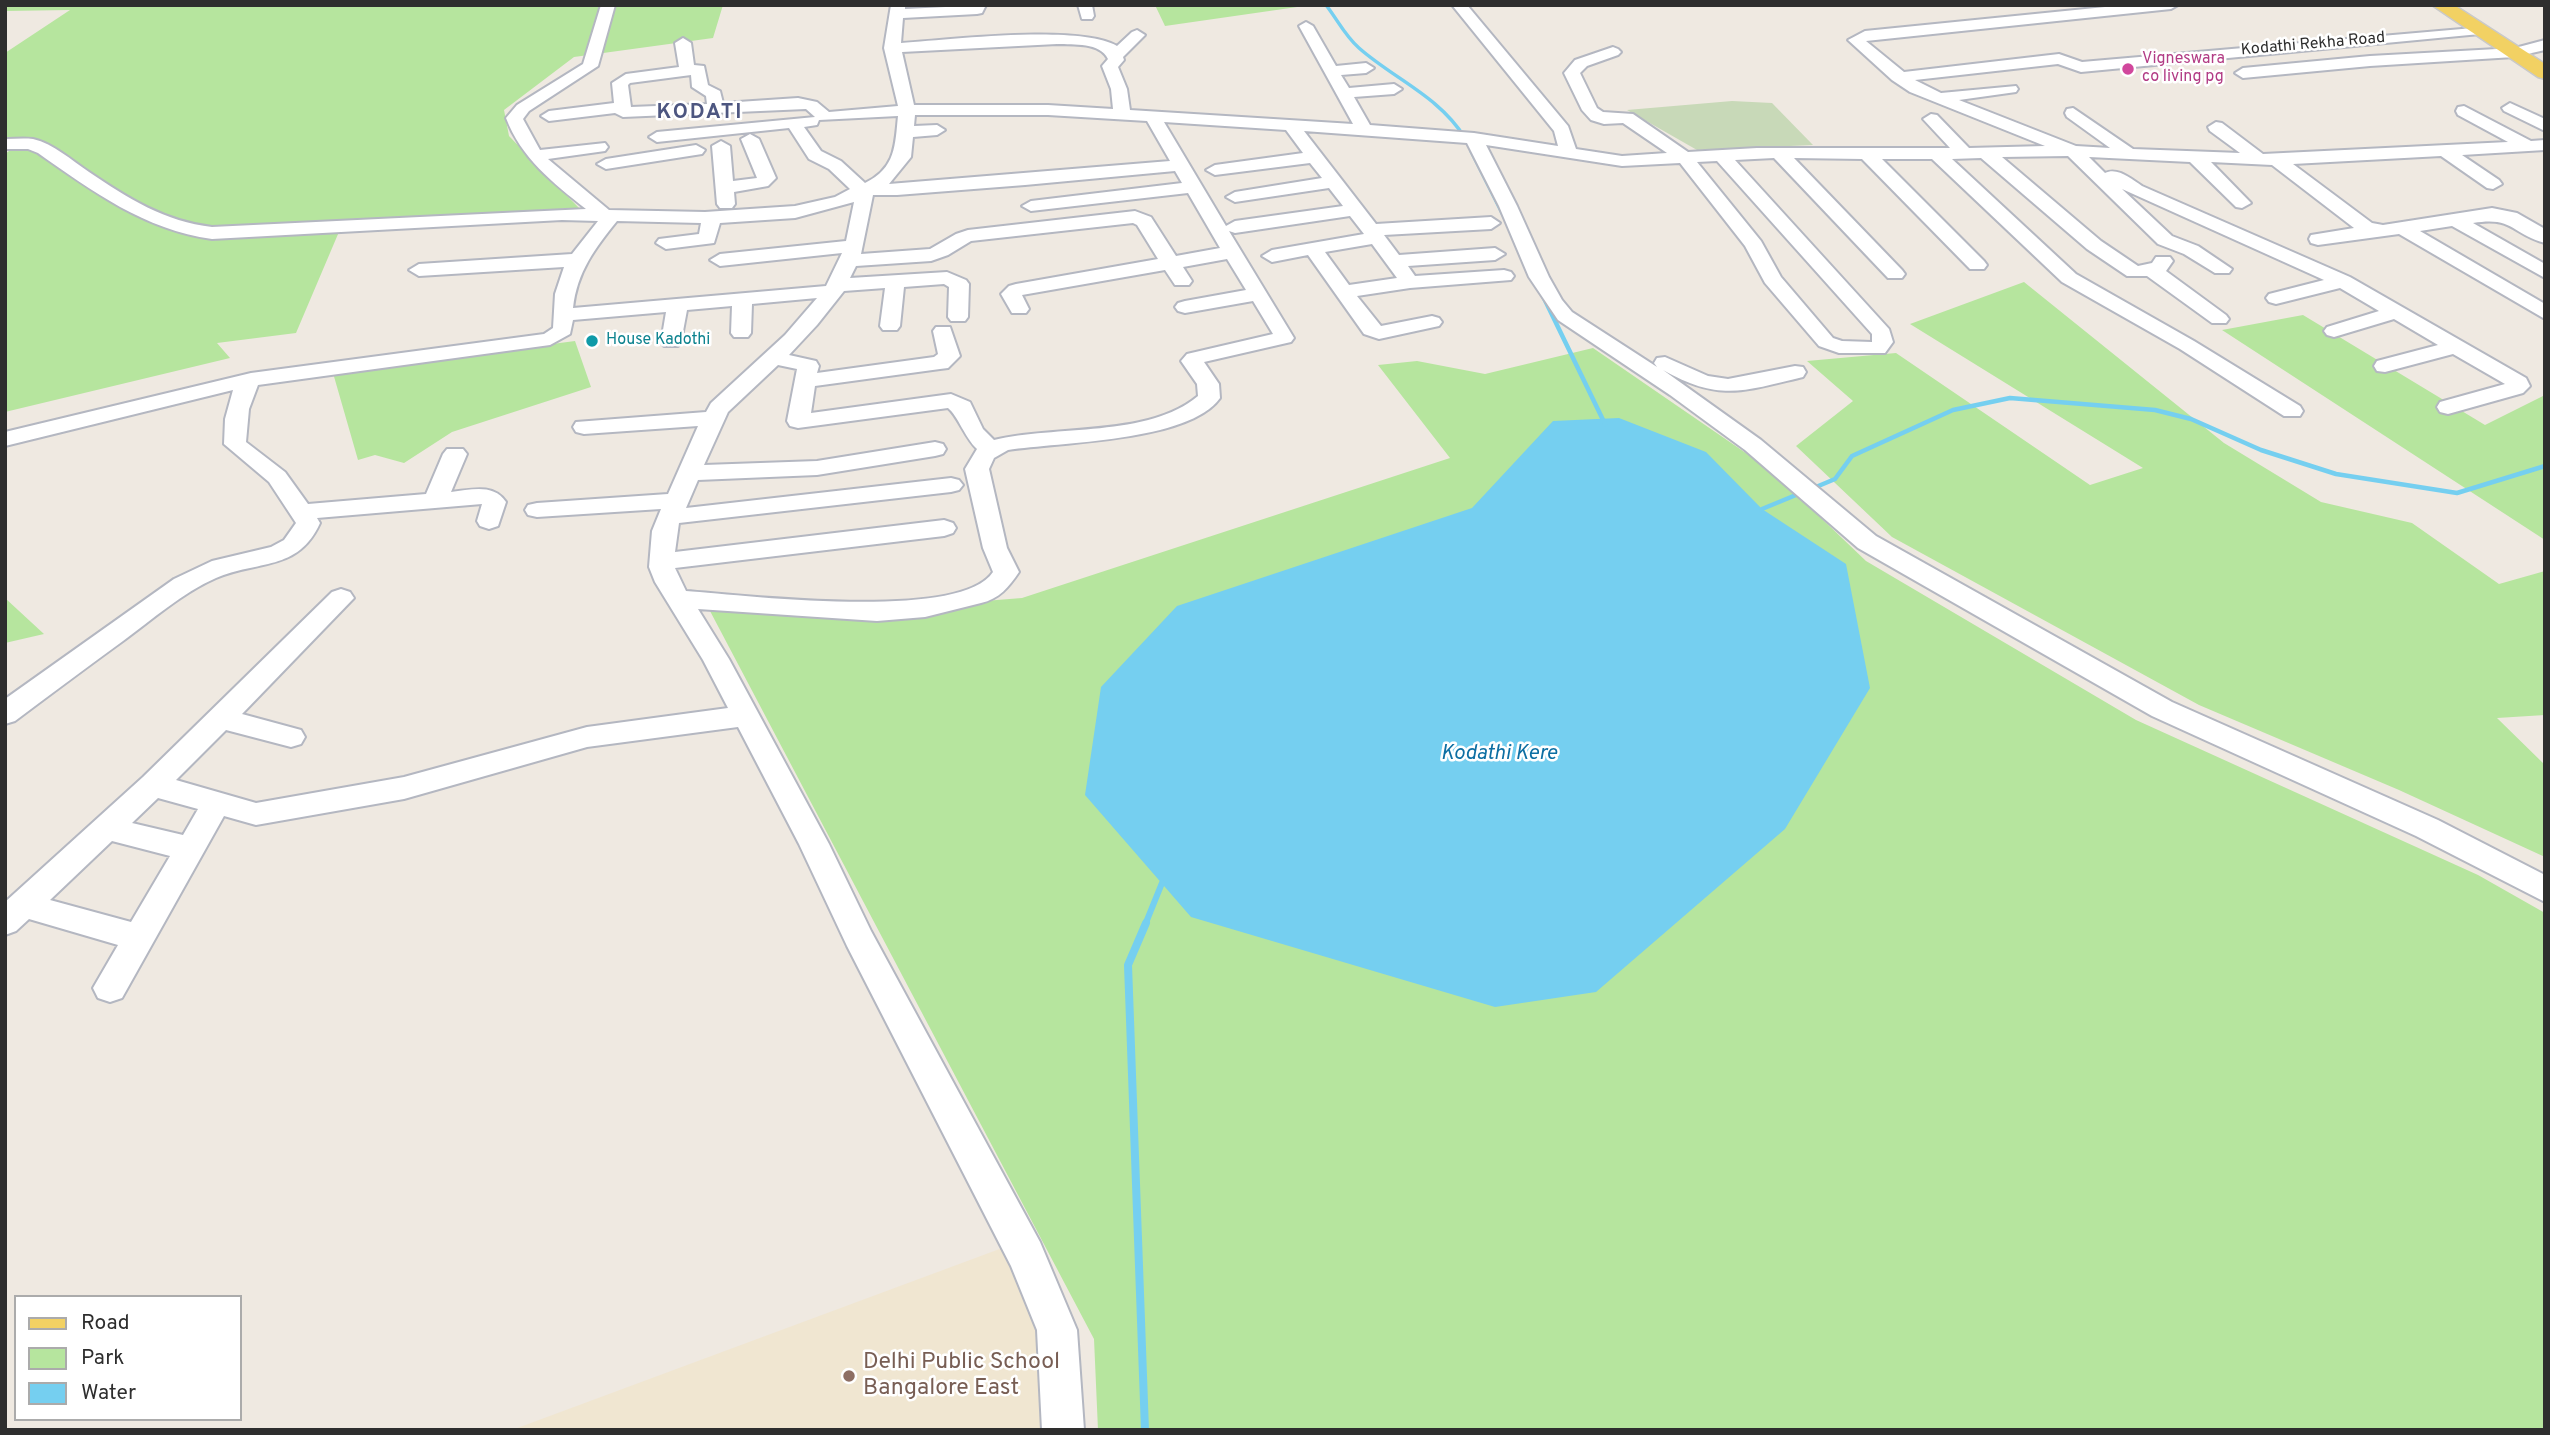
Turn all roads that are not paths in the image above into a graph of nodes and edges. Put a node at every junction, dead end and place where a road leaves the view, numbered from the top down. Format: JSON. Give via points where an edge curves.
{"nodes":[{"id":1,"x":608,"y":5,"type":"edge"},
{"id":2,"x":979,"y":5,"type":"edge"},
{"id":3,"x":1459,"y":5,"type":"edge"},
{"id":4,"x":2012,"y":5,"type":"edge"},
{"id":5,"x":2171,"y":5,"type":"edge"},
{"id":6,"x":2441,"y":5,"type":"edge"},
{"id":7,"x":2453,"y":5,"type":"edge"},
{"id":8,"x":2085,"y":9,"type":"edge"},
{"id":9,"x":895,"y":16,"type":"edge"},
{"id":10,"x":2032,"y":18,"type":"junction"},
{"id":11,"x":985,"y":24,"type":"dead end"},
{"id":12,"x":1306,"y":26,"type":"dead end"},
{"id":13,"x":2480,"y":30,"type":"junction"},
{"id":14,"x":1137,"y":36,"type":"dead end"},
{"id":15,"x":684,"y":43,"type":"dead end"},
{"id":16,"x":2545,"y":45,"type":"edge"},
{"id":17,"x":892,"y":48,"type":"junction"},
{"id":18,"x":2518,"y":50,"type":"junction"},
{"id":19,"x":1613,"y":52,"type":"dead end"},
{"id":20,"x":1897,"y":52,"type":"dead end"},
{"id":21,"x":2089,"y":53,"type":"dead end"},
{"id":22,"x":1116,"y":55,"type":"junction"},
{"id":23,"x":1873,"y":55,"type":"junction"},
{"id":24,"x":2370,"y":61,"type":"junction"},
{"id":25,"x":2545,"y":64,"type":"edge"},
{"id":26,"x":2108,"y":65,"type":"junction"},
{"id":27,"x":1366,"y":68,"type":"dead end"},
{"id":28,"x":687,"y":70,"type":"junction"},
{"id":29,"x":1331,"y":71,"type":"junction"},
{"id":30,"x":2243,"y":73,"type":"dead end"},
{"id":31,"x":2545,"y":73,"type":"edge"},
{"id":32,"x":2396,"y":76,"type":"dead end"},
{"id":33,"x":1898,"y":77,"type":"junction"},
{"id":34,"x":1394,"y":89,"type":"dead end"},
{"id":35,"x":2010,"y":89,"type":"dead end"},
{"id":36,"x":1343,"y":93,"type":"junction"},
{"id":37,"x":1936,"y":98,"type":"junction"},
{"id":38,"x":621,"y":107,"type":"junction"},
{"id":39,"x":716,"y":108,"type":"junction"},
{"id":40,"x":2510,"y":108,"type":"dead end"},
{"id":41,"x":907,"y":110,"type":"junction"},
{"id":42,"x":2014,"y":111,"type":"dead end"},
{"id":43,"x":2464,"y":111,"type":"dead end"},
{"id":44,"x":2073,"y":113,"type":"dead end"},
{"id":45,"x":1122,"y":114,"type":"junction"},
{"id":46,"x":549,"y":116,"type":"dead end"},
{"id":47,"x":823,"y":116,"type":"junction"},
{"id":48,"x":1152,"y":116,"type":"junction"},
{"id":49,"x":1982,"y":116,"type":"junction"},
{"id":50,"x":1931,"y":119,"type":"dead end"},
{"id":51,"x":794,"y":124,"type":"junction"},
{"id":52,"x":1290,"y":124,"type":"junction"},
{"id":53,"x":614,"y":126,"type":"dead end"},
{"id":54,"x":2545,"y":126,"type":"edge"},
{"id":55,"x":2216,"y":127,"type":"dead end"},
{"id":56,"x":937,"y":130,"type":"dead end"},
{"id":57,"x":1364,"y":130,"type":"junction"},
{"id":58,"x":904,"y":132,"type":"junction"},
{"id":59,"x":691,"y":134,"type":"junction"},
{"id":60,"x":754,"y":134,"type":"junction"},
{"id":61,"x":657,"y":137,"type":"dead end"},
{"id":62,"x":1474,"y":138,"type":"junction"},
{"id":63,"x":5,"y":144,"type":"edge"},
{"id":64,"x":722,"y":146,"type":"junction"},
{"id":65,"x":829,"y":146,"type":"dead end"},
{"id":66,"x":2539,"y":147,"type":"edge"},
{"id":67,"x":2444,"y":150,"type":"junction"},
{"id":68,"x":2080,"y":151,"type":"junction"},
{"id":69,"x":2127,"y":152,"type":"junction"},
{"id":70,"x":1779,"y":153,"type":"junction"},
{"id":71,"x":1866,"y":153,"type":"junction"},
{"id":72,"x":1964,"y":153,"type":"junction"},
{"id":73,"x":1986,"y":153,"type":"junction"},
{"id":74,"x":1569,"y":154,"type":"junction"},
{"id":75,"x":1937,"y":154,"type":"junction"},
{"id":76,"x":538,"y":155,"type":"junction"},
{"id":77,"x":1721,"y":155,"type":"junction"},
{"id":78,"x":1313,"y":157,"type":"junction"},
{"id":79,"x":2195,"y":157,"type":"junction"},
{"id":80,"x":1685,"y":158,"type":"junction"},
{"id":81,"x":2267,"y":159,"type":"junction"},
{"id":82,"x":835,"y":165,"type":"junction"},
{"id":83,"x":1180,"y":165,"type":"junction"},
{"id":84,"x":1215,"y":170,"type":"dead end"},
{"id":85,"x":1332,"y":182,"type":"junction"},
{"id":86,"x":2493,"y":184,"type":"dead end"},
{"id":87,"x":1193,"y":187,"type":"junction"},
{"id":88,"x":724,"y":188,"type":"junction"},
{"id":89,"x":866,"y":190,"type":"junction"},
{"id":90,"x":1235,"y":197,"type":"dead end"},
{"id":91,"x":2242,"y":203,"type":"dead end"},
{"id":92,"x":1031,"y":206,"type":"dead end"},
{"id":93,"x":1353,"y":210,"type":"junction"},
{"id":94,"x":608,"y":214,"type":"junction"},
{"id":95,"x":720,"y":217,"type":"junction"},
{"id":96,"x":2455,"y":220,"type":"junction"},
{"id":97,"x":1491,"y":223,"type":"dead end"},
{"id":98,"x":1235,"y":227,"type":"dead end"},
{"id":99,"x":2402,"y":228,"type":"junction"},
{"id":100,"x":2375,"y":231,"type":"junction"},
{"id":101,"x":1372,"y":234,"type":"junction"},
{"id":102,"x":2545,"y":237,"type":"edge"},
{"id":103,"x":2318,"y":239,"type":"dead end"},
{"id":104,"x":666,"y":243,"type":"dead end"},
{"id":105,"x":1313,"y":249,"type":"junction"},
{"id":106,"x":1232,"y":252,"type":"junction"},
{"id":107,"x":1495,"y":254,"type":"dead end"},
{"id":108,"x":1272,"y":256,"type":"dead end"},
{"id":109,"x":576,"y":260,"type":"junction"},
{"id":110,"x":720,"y":260,"type":"dead end"},
{"id":111,"x":1393,"y":261,"type":"junction"},
{"id":112,"x":1170,"y":263,"type":"junction"},
{"id":113,"x":1977,"y":265,"type":"dead end"},
{"id":114,"x":1014,"y":266,"type":"dead end"},
{"id":115,"x":419,"y":270,"type":"dead end"},
{"id":116,"x":2222,"y":270,"type":"dead end"},
{"id":117,"x":843,"y":271,"type":"junction"},
{"id":118,"x":2545,"y":272,"type":"edge"},
{"id":119,"x":1895,"y":274,"type":"dead end"},
{"id":120,"x":1504,"y":276,"type":"dead end"},
{"id":121,"x":1182,"y":281,"type":"dead end"},
{"id":122,"x":2343,"y":281,"type":"junction"},
{"id":123,"x":1410,"y":282,"type":"junction"},
{"id":124,"x":895,"y":283,"type":"junction"},
{"id":125,"x":1024,"y":288,"type":"junction"},
{"id":126,"x":1344,"y":292,"type":"junction"},
{"id":127,"x":1257,"y":294,"type":"junction"},
{"id":128,"x":2276,"y":298,"type":"dead end"},
{"id":129,"x":741,"y":299,"type":"junction"},
{"id":130,"x":1553,"y":303,"type":"junction"},
{"id":131,"x":678,"y":304,"type":"junction"},
{"id":132,"x":1185,"y":307,"type":"dead end"},
{"id":133,"x":1019,"y":309,"type":"dead end"},
{"id":134,"x":2396,"y":312,"type":"junction"},
{"id":135,"x":2545,"y":313,"type":"edge"},
{"id":136,"x":562,"y":315,"type":"junction"},
{"id":137,"x":2219,"y":319,"type":"dead end"},
{"id":138,"x":1432,"y":322,"type":"dead end"},
{"id":139,"x":890,"y":326,"type":"dead end"},
{"id":140,"x":2334,"y":331,"type":"dead end"},
{"id":141,"x":740,"y":333,"type":"dead end"},
{"id":142,"x":671,"y":342,"type":"dead end"},
{"id":143,"x":2456,"y":347,"type":"junction"},
{"id":144,"x":771,"y":358,"type":"junction"},
{"id":145,"x":2385,"y":366,"type":"dead end"},
{"id":146,"x":1795,"y":372,"type":"dead end"},
{"id":147,"x":251,"y":379,"type":"junction"},
{"id":148,"x":805,"y":382,"type":"junction"},
{"id":149,"x":2448,"y":407,"type":"dead end"},
{"id":150,"x":2292,"y":411,"type":"dead end"},
{"id":151,"x":713,"y":418,"type":"junction"},
{"id":152,"x":584,"y":427,"type":"dead end"},
{"id":153,"x":5,"y":439,"type":"edge"},
{"id":154,"x":935,"y":449,"type":"dead end"},
{"id":155,"x":991,"y":449,"type":"junction"},
{"id":156,"x":454,"y":454,"type":"dead end"},
{"id":157,"x":689,"y":473,"type":"junction"},
{"id":158,"x":951,"y":485,"type":"dead end"},
{"id":159,"x":436,"y":499,"type":"junction"},
{"id":160,"x":674,"y":509,"type":"junction"},
{"id":161,"x":537,"y":510,"type":"dead end"},
{"id":162,"x":301,"y":512,"type":"junction"},
{"id":163,"x":489,"y":521,"type":"dead end"},
{"id":164,"x":944,"y":528,"type":"dead end"},
{"id":165,"x":663,"y":561,"type":"junction"},
{"id":166,"x":341,"y":598,"type":"dead end"},
{"id":167,"x":680,"y":599,"type":"junction"},
{"id":168,"x":5,"y":713,"type":"edge"},
{"id":169,"x":746,"y":716,"type":"junction"},
{"id":170,"x":220,"y":718,"type":"junction"},
{"id":171,"x":291,"y":737,"type":"dead end"},
{"id":172,"x":153,"y":785,"type":"junction"},
{"id":173,"x":216,"y":804,"type":"junction"},
{"id":174,"x":105,"y":828,"type":"junction"},
{"id":175,"x":191,"y":849,"type":"junction"},
{"id":176,"x":2545,"y":890,"type":"edge"},
{"id":177,"x":15,"y":914,"type":"edge"},
{"id":178,"x":139,"y":938,"type":"junction"},
{"id":179,"x":110,"y":988,"type":"dead end"},
{"id":180,"x":1063,"y":1430,"type":"edge"}],
"edges":[{"from":1,"to":76,"type":"street","via":[[590,66],[516,114],[523,137]]},
{"from":2,"to":9,"type":"street","via":[[977,10]]},
{"from":3,"to":74,"type":"street","via":[[1562,130]]},
{"from":4,"to":10,"type":"street"},
{"from":5,"to":8,"type":"street"},
{"from":6,"to":13,"type":"main road"},
{"from":7,"to":18,"type":"main road"},
{"from":8,"to":10,"type":"street"},
{"from":9,"to":11,"type":"street"},
{"from":9,"to":17,"type":"street"},
{"from":10,"to":23,"type":"street","via":[[1856,40]]},
{"from":12,"to":29,"type":"street"},
{"from":13,"to":18,"type":"main road"},
{"from":13,"to":26,"type":"street","name":"Kodathi Rekha Road"},
{"from":14,"to":22,"type":"street"},
{"from":15,"to":28,"type":"street"},
{"from":16,"to":18,"type":"street"},
{"from":17,"to":22,"type":"street","via":[[1057,39],[1102,44]]},
{"from":17,"to":41,"type":"street"},
{"from":18,"to":24,"type":"street"},
{"from":18,"to":25,"type":"main road"},
{"from":18,"to":31,"type":"main road"},
{"from":19,"to":80,"type":"street","via":[[1581,63],[1572,73],[1590,110],[1604,119],[1627,118]]},
{"from":20,"to":23,"type":"street"},
{"from":21,"to":26,"type":"street"},
{"from":22,"to":45,"type":"street","via":[[1110,66]]},
{"from":23,"to":33,"type":"street"},
{"from":24,"to":30,"type":"street"},
{"from":24,"to":32,"type":"street"},
{"from":26,"to":33,"type":"street","name":"Kodathi Rekha Road","via":[[2081,68],[2059,59]]},
{"from":27,"to":29,"type":"street"},
{"from":28,"to":38,"type":"street","via":[[643,68],[620,83]]},
{"from":28,"to":39,"type":"street","via":[[700,69],[700,87],[714,94]]},
{"from":29,"to":36,"type":"street"},
{"from":33,"to":37,"type":"street"},
{"from":34,"to":36,"type":"street"},
{"from":35,"to":37,"type":"street"},
{"from":36,"to":57,"type":"street"},
{"from":37,"to":49,"type":"street"},
{"from":38,"to":39,"type":"street","via":[[623,112],[673,105]]},
{"from":38,"to":46,"type":"street"},
{"from":39,"to":47,"type":"street","via":[[811,97]]},
{"from":40,"to":54,"type":"street"},
{"from":41,"to":45,"type":"street","via":[[980,104]]},
{"from":41,"to":47,"type":"street"},
{"from":41,"to":58,"type":"street"},
{"from":42,"to":49,"type":"street"},
{"from":43,"to":66,"type":"street"},
{"from":44,"to":69,"type":"street"},
{"from":45,"to":48,"type":"street"},
{"from":47,"to":51,"type":"street"},
{"from":48,"to":52,"type":"street"},
{"from":48,"to":83,"type":"street"},
{"from":49,"to":68,"type":"street"},
{"from":50,"to":72,"type":"street"},
{"from":51,"to":60,"type":"street"},
{"from":51,"to":82,"type":"street","via":[[815,155]]},
{"from":52,"to":57,"type":"street"},
{"from":52,"to":78,"type":"street"},
{"from":53,"to":59,"type":"street","via":[[671,120]]},
{"from":55,"to":81,"type":"street"},
{"from":56,"to":58,"type":"street"},
{"from":57,"to":62,"type":"street"},
{"from":58,"to":89,"type":"street","via":[[902,157],[882,181]]},
{"from":59,"to":60,"type":"street"},
{"from":59,"to":61,"type":"street"},
{"from":60,"to":64,"type":"street"},
{"from":60,"to":88,"type":"street","via":[[767,178]]},
{"from":62,"to":74,"type":"street"},
{"from":62,"to":130,"type":"street"},
{"from":63,"to":94,"type":"street","via":[[44,149],[124,203],[198,233]]},
{"from":64,"to":76,"type":"street"},
{"from":64,"to":88,"type":"street"},
{"from":65,"to":82,"type":"street"},
{"from":66,"to":67,"type":"street"},
{"from":67,"to":81,"type":"street"},
{"from":67,"to":86,"type":"street"},
{"from":68,"to":69,"type":"street"},
{"from":68,"to":73,"type":"street"},
{"from":68,"to":116,"type":"street","via":[[2165,240]]},
{"from":68,"to":122,"type":"street","via":[[2120,182]]},
{"from":69,"to":79,"type":"street"},
{"from":70,"to":71,"type":"street"},
{"from":70,"to":77,"type":"street"},
{"from":70,"to":119,"type":"street"},
{"from":71,"to":75,"type":"street"},
{"from":71,"to":113,"type":"street"},
{"from":72,"to":73,"type":"street"},
{"from":72,"to":75,"type":"street"},
{"from":73,"to":137,"type":"street","via":[[2094,245],[2134,272],[2158,266]]},
{"from":74,"to":80,"type":"street","via":[[1622,161]]},
{"from":75,"to":150,"type":"street","via":[[2069,278]]},
{"from":76,"to":94,"type":"street","via":[[572,191]]},
{"from":77,"to":80,"type":"street"},
{"from":77,"to":80,"type":"street","via":[[1882,333],[1878,349],[1839,348],[1826,342],[1772,279],[1754,245]]},
{"from":78,"to":84,"type":"street"},
{"from":78,"to":85,"type":"street"},
{"from":79,"to":81,"type":"street"},
{"from":79,"to":91,"type":"street"},
{"from":81,"to":100,"type":"street"},
{"from":82,"to":89,"type":"street"},
{"from":83,"to":87,"type":"street"},
{"from":83,"to":89,"type":"street"},
{"from":85,"to":90,"type":"street"},
{"from":85,"to":93,"type":"street"},
{"from":87,"to":92,"type":"street"},
{"from":87,"to":106,"type":"street"},
{"from":88,"to":95,"type":"street"},
{"from":89,"to":95,"type":"street","via":[[795,212]]},
{"from":89,"to":117,"type":"street"},
{"from":93,"to":98,"type":"street"},
{"from":93,"to":101,"type":"street"},
{"from":94,"to":95,"type":"street"},
{"from":94,"to":109,"type":"street"},
{"from":95,"to":104,"type":"street","via":[[707,239]]},
{"from":96,"to":99,"type":"street"},
{"from":96,"to":102,"type":"street","via":[[2498,214]]},
{"from":96,"to":118,"type":"street"},
{"from":97,"to":101,"type":"street"},
{"from":99,"to":100,"type":"street"},
{"from":99,"to":135,"type":"street"},
{"from":100,"to":103,"type":"street"},
{"from":101,"to":105,"type":"street"},
{"from":101,"to":111,"type":"street"},
{"from":105,"to":108,"type":"street"},
{"from":105,"to":126,"type":"street"},
{"from":106,"to":112,"type":"street"},
{"from":106,"to":127,"type":"street"},
{"from":107,"to":111,"type":"street"},
{"from":109,"to":115,"type":"street"},
{"from":109,"to":136,"type":"street","via":[[565,285]]},
{"from":110,"to":117,"type":"street"},
{"from":111,"to":123,"type":"street"},
{"from":112,"to":117,"type":"street","via":[[1144,221],[1135,217],[968,236],[930,256]]},
{"from":112,"to":121,"type":"street"},
{"from":112,"to":125,"type":"street"},
{"from":114,"to":125,"type":"street"},
{"from":117,"to":124,"type":"street"},
{"from":117,"to":129,"type":"street"},
{"from":117,"to":144,"type":"street","via":[[820,310]]},
{"from":120,"to":123,"type":"street"},
{"from":122,"to":128,"type":"street"},
{"from":122,"to":134,"type":"street"},
{"from":123,"to":126,"type":"street"},
{"from":124,"to":139,"type":"street"},
{"from":124,"to":148,"type":"street","via":[[947,278],[959,284],[949,356],[940,363]]},
{"from":125,"to":133,"type":"street","via":[[1011,294]]},
{"from":126,"to":138,"type":"street","via":[[1374,332]]},
{"from":127,"to":132,"type":"street"},
{"from":127,"to":155,"type":"street","via":[[1285,336],[1194,358],[1208,384],[1209,398],[1202,408],[1186,416],[1094,435],[1009,443]]},
{"from":129,"to":131,"type":"street"},
{"from":129,"to":141,"type":"street"},
{"from":130,"to":146,"type":"street","via":[[1700,382],[1726,388]]},
{"from":130,"to":176,"type":"street","via":[[1580,327],[1753,445],[1867,542],[2162,709],[2427,828]]},
{"from":131,"to":136,"type":"street"},
{"from":131,"to":142,"type":"street"},
{"from":134,"to":140,"type":"street"},
{"from":134,"to":143,"type":"street"},
{"from":136,"to":147,"type":"street","via":[[563,330],[550,339]]},
{"from":143,"to":145,"type":"street"},
{"from":143,"to":149,"type":"street","via":[[2519,386]]},
{"from":144,"to":148,"type":"street","via":[[807,366]]},
{"from":144,"to":151,"type":"street"},
{"from":147,"to":153,"type":"street"},
{"from":147,"to":162,"type":"street","via":[[240,398],[235,444],[277,477]]},
{"from":148,"to":155,"type":"street","via":[[798,421],[951,401],[962,407],[977,440]]},
{"from":151,"to":152,"type":"street"},
{"from":151,"to":157,"type":"street"},
{"from":154,"to":157,"type":"street","via":[[817,468]]},
{"from":155,"to":167,"type":"street","via":[[977,469],[995,548],[1006,572],[981,595],[925,608],[877,612]]},
{"from":156,"to":159,"type":"street"},
{"from":157,"to":160,"type":"street"},
{"from":158,"to":160,"type":"street"},
{"from":159,"to":162,"type":"street"},
{"from":159,"to":163,"type":"street","via":[[486,496],[494,502]]},
{"from":160,"to":161,"type":"street"},
{"from":160,"to":165,"type":"street","via":[[664,531]]},
{"from":162,"to":168,"type":"street","via":[[308,523],[297,544],[208,572],[156,603]]},
{"from":164,"to":165,"type":"street"},
{"from":165,"to":167,"type":"street","via":[[668,582]]},
{"from":166,"to":170,"type":"street"},
{"from":167,"to":169,"type":"street"},
{"from":169,"to":173,"type":"street","via":[[587,737],[404,788],[256,814]]},
{"from":169,"to":180,"type":"street","via":[[1026,1255],[1057,1330]]},
{"from":170,"to":171,"type":"street"},
{"from":170,"to":172,"type":"street"},
{"from":172,"to":173,"type":"street"},
{"from":172,"to":174,"type":"street"},
{"from":173,"to":175,"type":"street"},
{"from":174,"to":175,"type":"street"},
{"from":174,"to":177,"type":"street"},
{"from":175,"to":178,"type":"street"},
{"from":177,"to":178,"type":"street"},
{"from":178,"to":179,"type":"street"}]}
